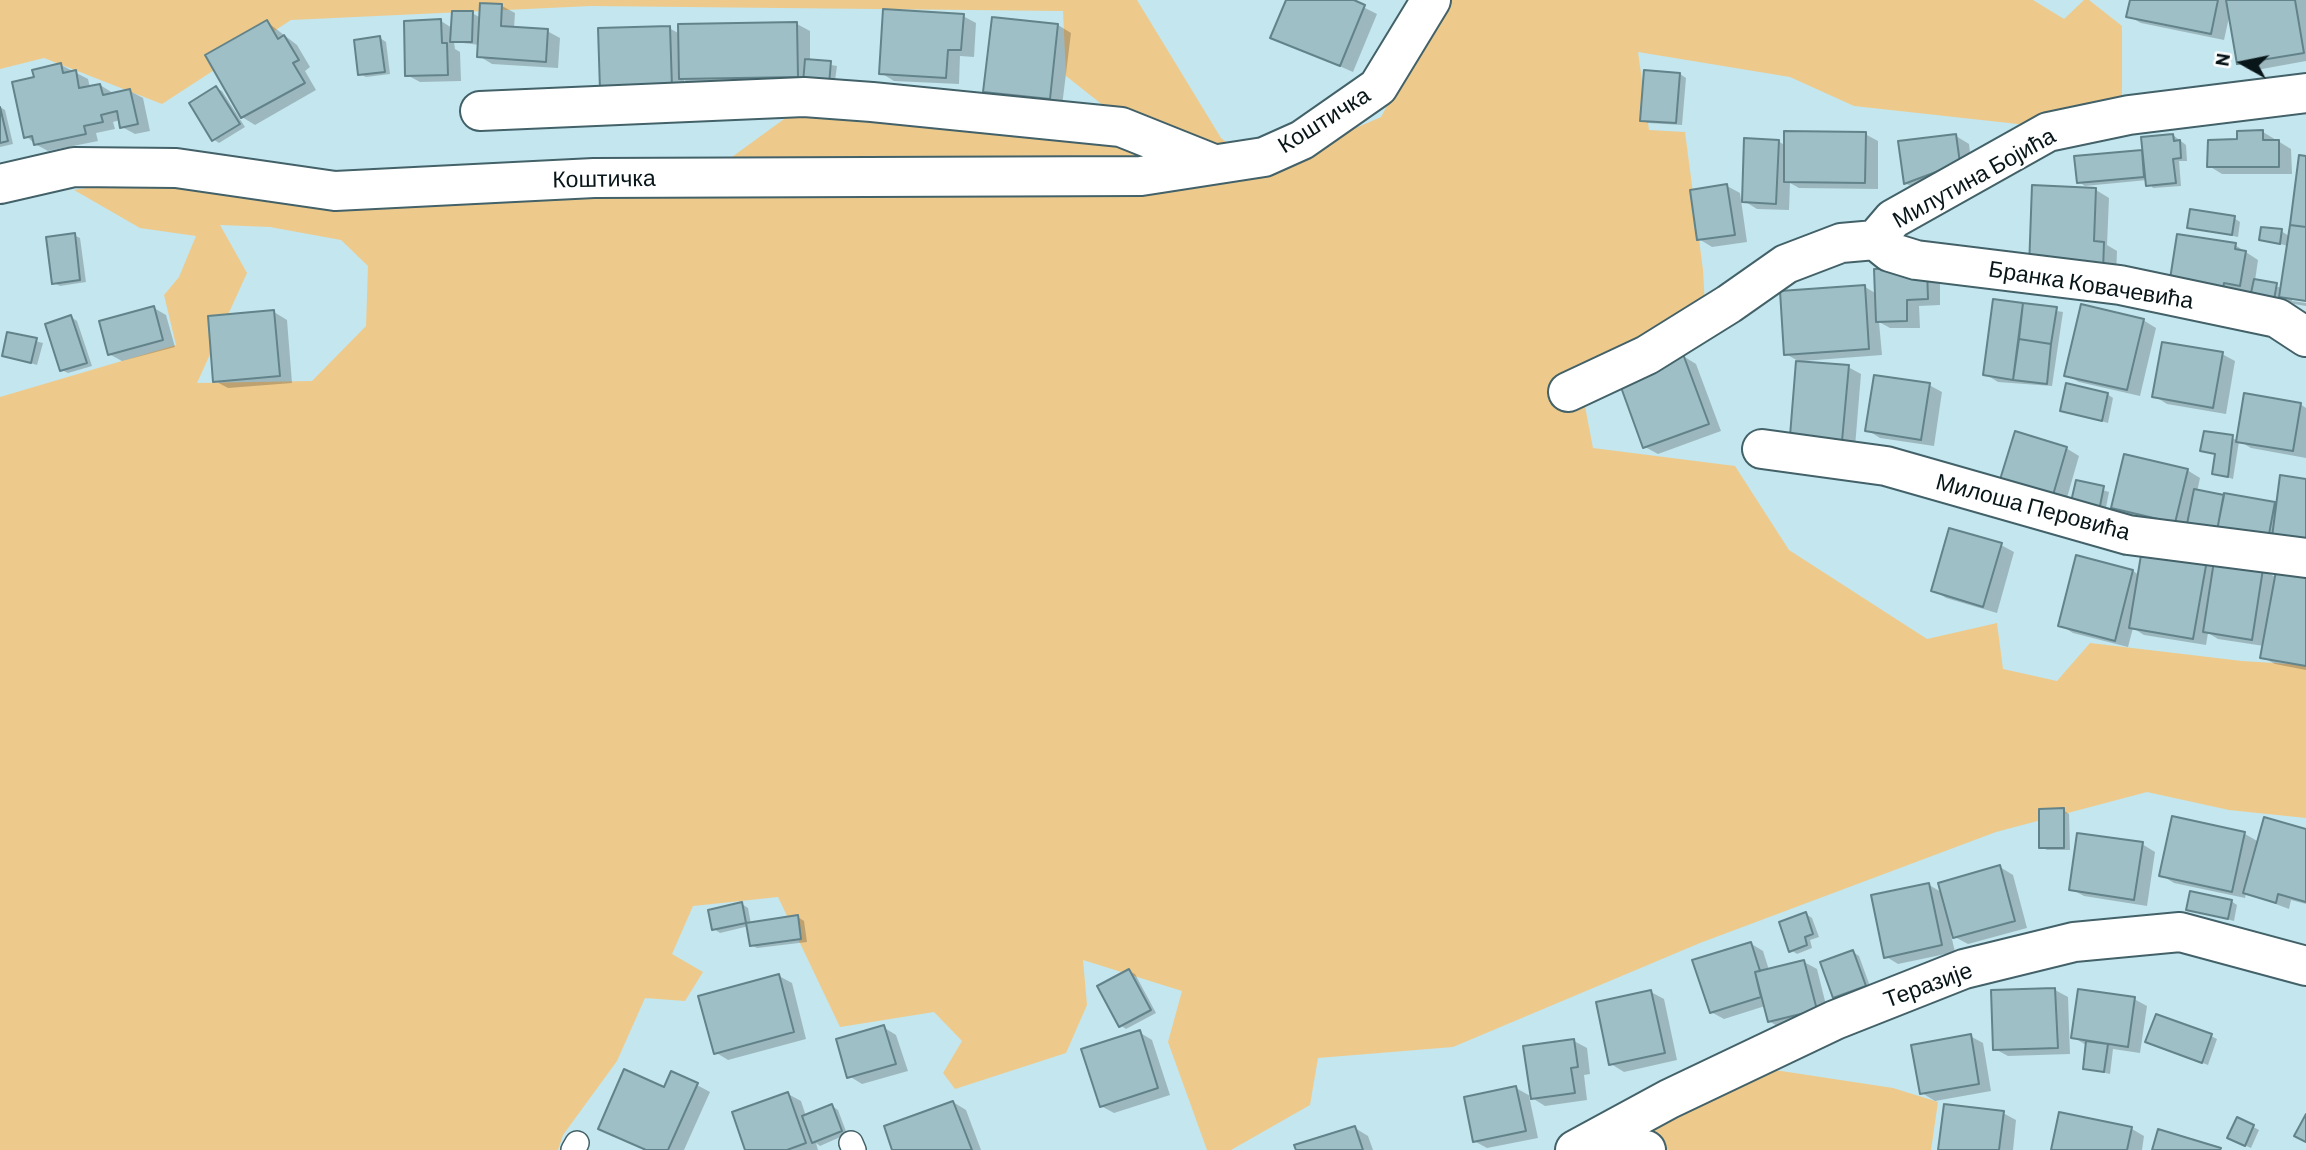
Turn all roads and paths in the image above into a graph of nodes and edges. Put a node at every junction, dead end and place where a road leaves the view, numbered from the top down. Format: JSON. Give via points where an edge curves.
{"nodes":[{"id":1,"x":1431,"y":0,"type":"edge"},
{"id":2,"x":2306,"y":93,"type":"edge"},
{"id":3,"x":2256,"y":101,"type":"junction"},
{"id":4,"x":480,"y":111,"type":"dead end"},
{"id":5,"x":2306,"y":122,"type":"edge"},
{"id":6,"x":1211,"y":163,"type":"junction"},
{"id":7,"x":0,"y":184,"type":"edge"},
{"id":8,"x":1875,"y":240,"type":"junction"},
{"id":9,"x":2306,"y":337,"type":"edge"},
{"id":10,"x":1568,"y":392,"type":"dead end"},
{"id":11,"x":1762,"y":449,"type":"dead end"},
{"id":12,"x":2306,"y":558,"type":"edge"},
{"id":13,"x":2306,"y":966,"type":"edge"},
{"id":14,"x":1584,"y":1145,"type":"edge"},
{"id":15,"x":1646,"y":1150,"type":"edge"}],
"edges":[{"from":1,"to":6,"type":"street","name":"Коштичка","via":[[1378,87],[1302,140],[1264,157]]},
{"from":2,"to":3,"type":"street","name":"Милутина Бојића"},
{"from":3,"to":5,"type":"street","name":"Милутина Бојића"},
{"from":3,"to":8,"type":"street","name":"Милутина Бојића","via":[[2129,115],[2048,132],[1893,219]]},
{"from":4,"to":6,"type":"street","name":"Коштичка","via":[[804,97],[1121,127]]},
{"from":6,"to":7,"type":"street","name":"Коштичка","via":[[1141,176],[594,178],[335,191],[176,168],[74,167]]},
{"from":8,"to":9,"type":"street","name":"Бранка Ковачевића","via":[[1890,252],[1916,260],[2120,285],[2277,318]]},
{"from":8,"to":10,"type":"street","name":"Милутина Бојића","via":[[1840,243],[1786,264],[1647,355]]},
{"from":11,"to":12,"type":"street","name":"Милоша Перовића","via":[[1886,467],[2128,535]]},
{"from":13,"to":14,"type":"street","name":"Теразије","via":[[2180,932],[2074,942],[1964,969],[1835,1020]]},
{"from":14,"to":15,"type":"street"}]}
